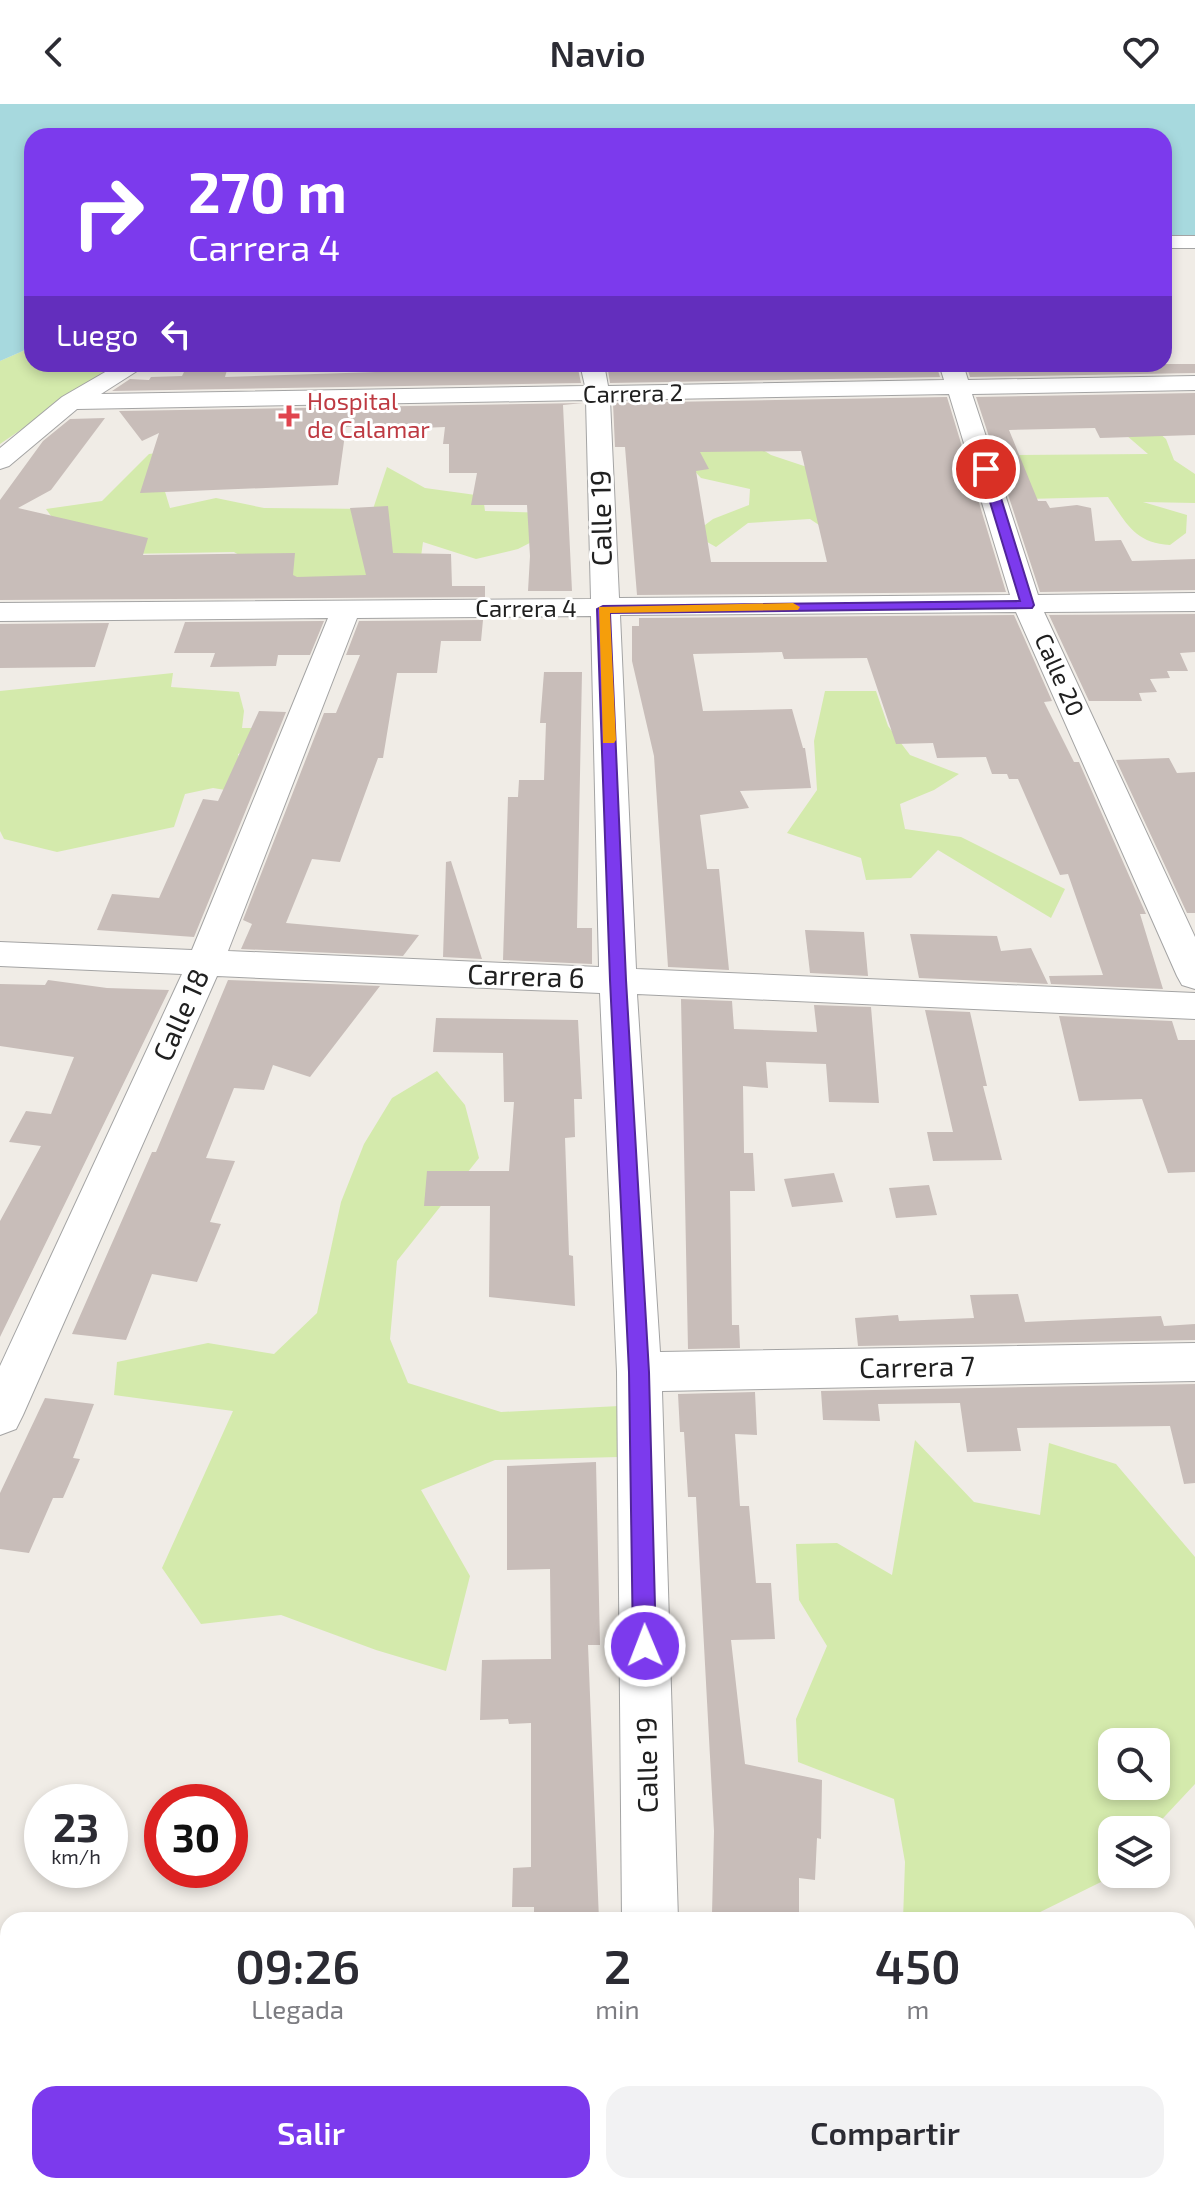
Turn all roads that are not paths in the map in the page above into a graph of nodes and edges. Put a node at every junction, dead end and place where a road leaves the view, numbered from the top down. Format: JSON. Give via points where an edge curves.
{"nodes":[{"id":1,"x":1172,"y":242,"type":"edge"},
{"id":2,"x":1195,"y":242,"type":"edge"},
{"id":3,"x":122,"y":372,"type":"edge"},
{"id":4,"x":956,"y":376,"type":"edge"},
{"id":5,"x":595,"y":379,"type":"edge"},
{"id":6,"x":1195,"y":383,"type":"edge"},
{"id":7,"x":71,"y":402,"type":"junction"},
{"id":8,"x":0,"y":461,"type":"edge"},
{"id":9,"x":1195,"y":602,"type":"edge"},
{"id":10,"x":1027,"y":605,"type":"junction"},
{"id":11,"x":346,"y":609,"type":"junction"},
{"id":12,"x":603,"y":609,"type":"junction"},
{"id":13,"x":0,"y":612,"type":"edge"},
{"id":14,"x":0,"y":954,"type":"edge"},
{"id":15,"x":205,"y":963,"type":"junction"},
{"id":16,"x":1195,"y":976,"type":"edge"},
{"id":17,"x":618,"y":980,"type":"junction"},
{"id":18,"x":1195,"y":1006,"type":"edge"},
{"id":19,"x":1195,"y":1362,"type":"edge"},
{"id":20,"x":639,"y":1372,"type":"junction"},
{"id":21,"x":0,"y":1415,"type":"edge"},
{"id":22,"x":650,"y":1912,"type":"edge"}],
"edges":[{"from":1,"to":2,"type":"street"},
{"from":3,"to":7,"type":"street"},
{"from":4,"to":5,"type":"street","name":"Carrera 2"},
{"from":4,"to":6,"type":"street","name":"Carrera 2"},
{"from":4,"to":10,"type":"street","name":"Calle 20"},
{"from":5,"to":7,"type":"street","name":"Carrera 2"},
{"from":5,"to":12,"type":"street","name":"Calle 19"},
{"from":7,"to":8,"type":"street"},
{"from":9,"to":10,"type":"street","name":"Carrera 4"},
{"from":10,"to":12,"type":"street","name":"Carrera 4"},
{"from":10,"to":16,"type":"street","name":"Calle 20"},
{"from":11,"to":12,"type":"street","name":"Carrera 4"},
{"from":11,"to":13,"type":"street","name":"Carrera 4"},
{"from":11,"to":15,"type":"street","name":"Calle 18"},
{"from":12,"to":17,"type":"street","name":"Calle 19"},
{"from":14,"to":15,"type":"street","name":"Carrera 6"},
{"from":15,"to":17,"type":"street","name":"Carrera 6"},
{"from":15,"to":21,"type":"street","name":"Calle 18"},
{"from":17,"to":18,"type":"street","name":"Carrera 6"},
{"from":17,"to":20,"type":"street","name":"Calle 19"},
{"from":19,"to":20,"type":"street","name":"Carrera 7"},
{"from":20,"to":22,"type":"street","name":"Calle 19"}]}
